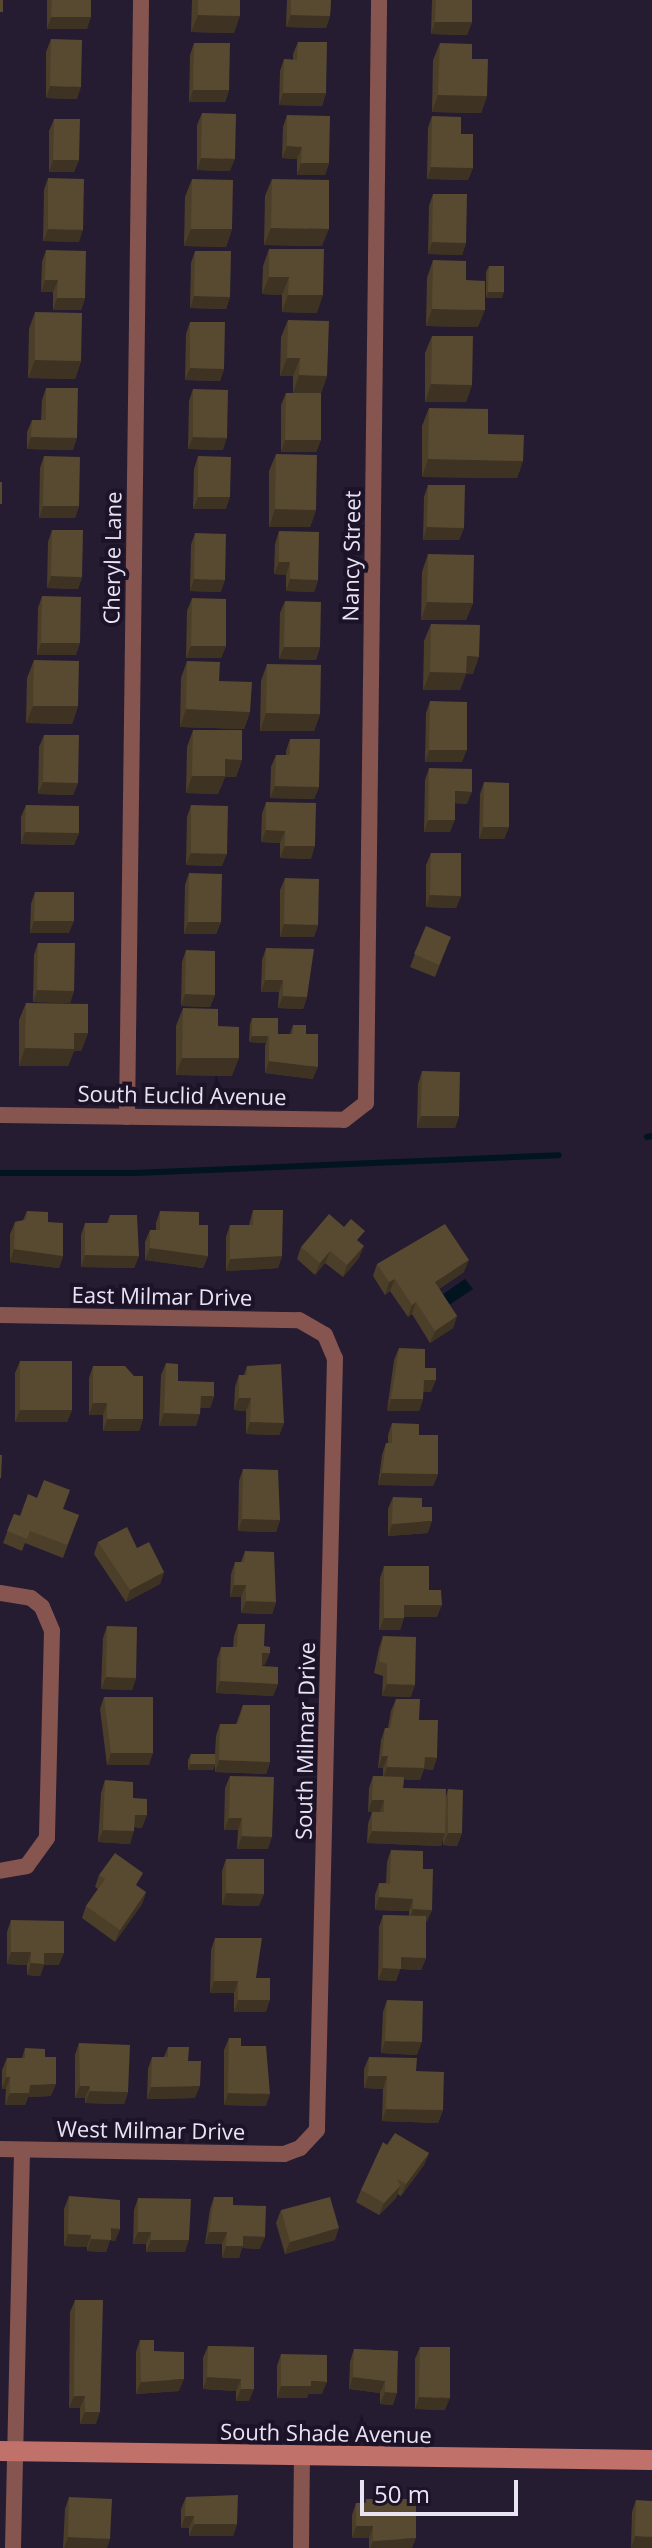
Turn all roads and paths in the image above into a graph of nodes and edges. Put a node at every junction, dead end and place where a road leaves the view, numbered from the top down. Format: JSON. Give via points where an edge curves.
{"nodes":[{"id":1,"x":141,"y":0,"type":"edge"},
{"id":2,"x":379,"y":0,"type":"edge"},
{"id":3,"x":360,"y":1110,"type":"joint"},
{"id":4,"x":0,"y":1115,"type":"edge"},
{"id":5,"x":127,"y":1117,"type":"junction"},
{"id":6,"x":0,"y":1315,"type":"edge"},
{"id":7,"x":321,"y":1331,"type":"joint"},
{"id":8,"x":0,"y":1593,"type":"edge"},
{"id":9,"x":0,"y":1871,"type":"edge"},
{"id":10,"x":300,"y":2148,"type":"joint"},
{"id":11,"x":0,"y":2149,"type":"edge"},
{"id":12,"x":22,"y":2150,"type":"junction"},
{"id":13,"x":6,"y":2452,"type":"edge"},
{"id":14,"x":302,"y":2456,"type":"junction"},
{"id":15,"x":652,"y":2460,"type":"edge"},
{"id":16,"x":13,"y":2548,"type":"edge"},
{"id":17,"x":301,"y":2548,"type":"edge"}],
"edges":[{"from":1,"to":5,"type":"street","name":"Cheryle Lane"},
{"from":2,"to":3,"type":"street","name":"Nancy Street","via":[[367,1094]]},
{"from":3,"to":5,"type":"street","name":"South Euclid Avenue","via":[[344,1120]]},
{"from":4,"to":5,"type":"street","name":"South Euclid Avenue"},
{"from":6,"to":7,"type":"street","name":"East Milmar Drive","via":[[299,1320]]},
{"from":7,"to":10,"type":"street","name":"South Milmar Drive","via":[[335,1358],[320,2120]]},
{"from":8,"to":9,"type":"street","via":[[17,1593],[42,1607],[52,1631],[47,1838],[27,1866]]},
{"from":10,"to":12,"type":"street","name":"West Milmar Drive","via":[[284,2154]]},
{"from":11,"to":12,"type":"street","name":"West Milmar Drive"},
{"from":12,"to":13,"type":"street"},
{"from":13,"to":14,"type":"street","name":"South Shade Avenue"},
{"from":13,"to":16,"type":"street"},
{"from":14,"to":15,"type":"street","name":"South Shade Avenue"},
{"from":14,"to":17,"type":"street"}]}
